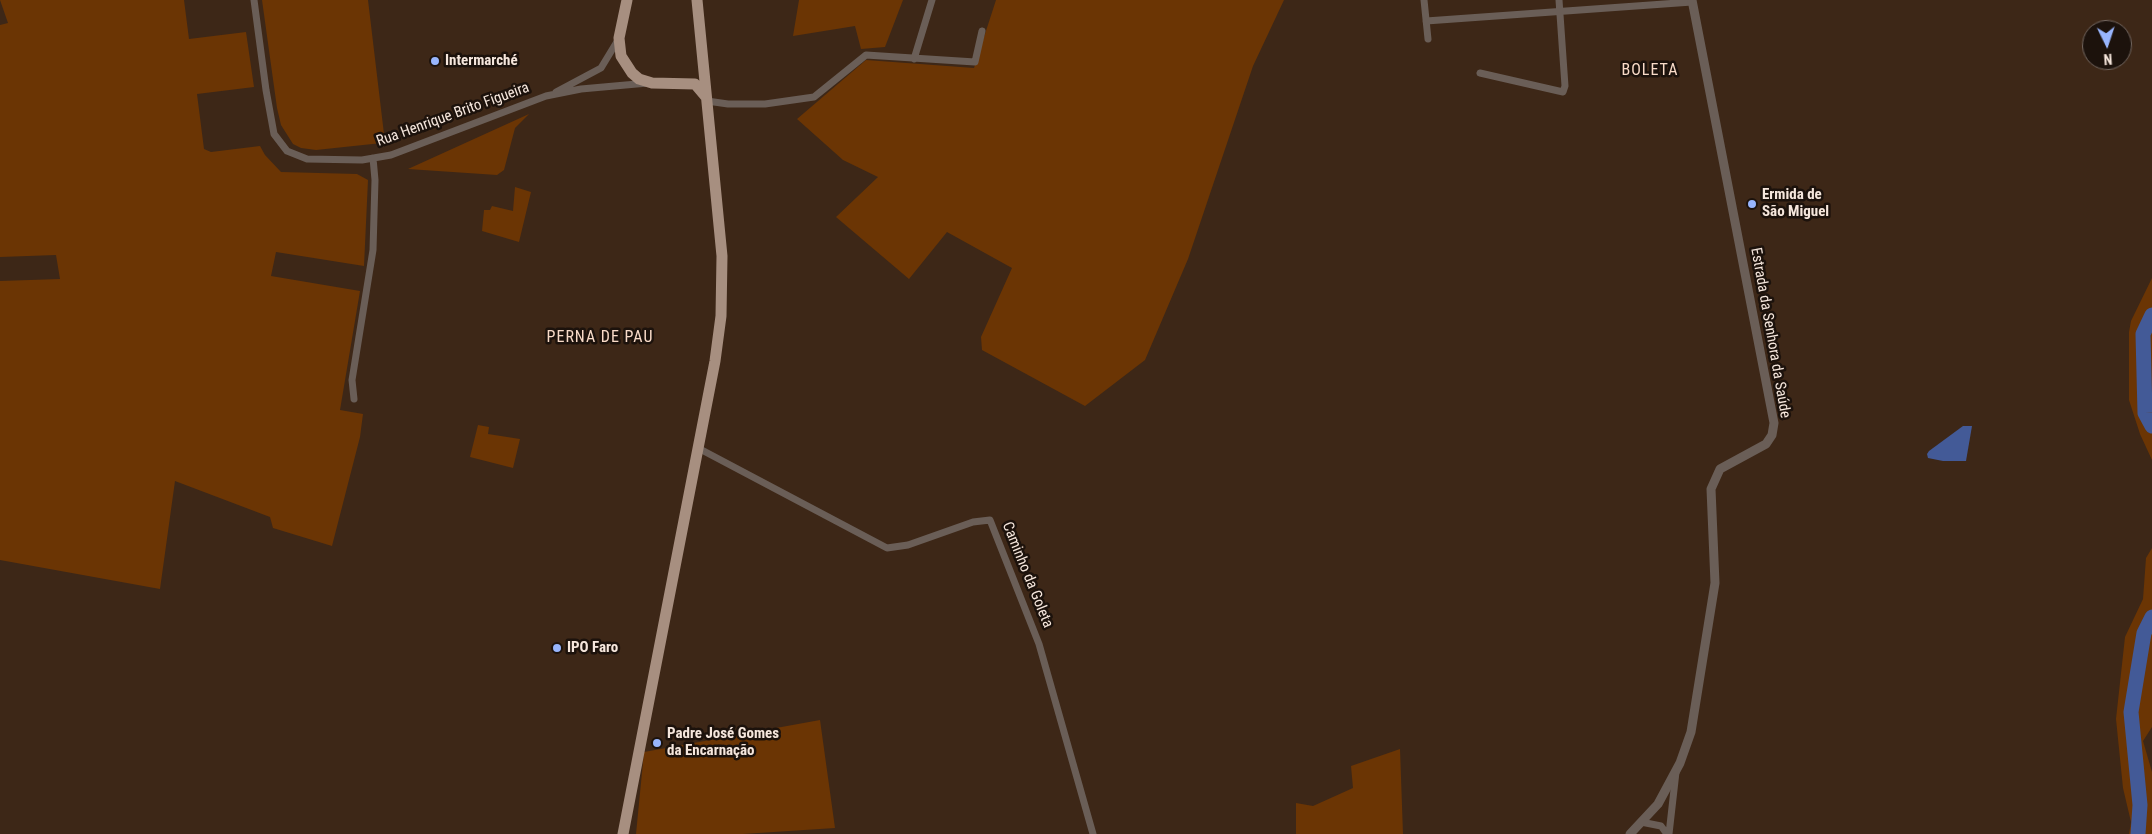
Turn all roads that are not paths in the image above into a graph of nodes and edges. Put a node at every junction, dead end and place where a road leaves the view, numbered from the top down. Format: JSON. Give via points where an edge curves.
{"nodes":[{"id":1,"x":254,"y":0,"type":"edge"},
{"id":2,"x":627,"y":0,"type":"edge"},
{"id":3,"x":697,"y":0,"type":"edge"},
{"id":4,"x":932,"y":0,"type":"edge"},
{"id":5,"x":1424,"y":0,"type":"edge"},
{"id":6,"x":1559,"y":0,"type":"edge"},
{"id":7,"x":1692,"y":1,"type":"edge"},
{"id":8,"x":1560,"y":12,"type":"junction"},
{"id":9,"x":1426,"y":21,"type":"junction"},
{"id":10,"x":982,"y":31,"type":"dead end"},
{"id":11,"x":619,"y":38,"type":"junction"},
{"id":12,"x":1428,"y":39,"type":"dead end"},
{"id":13,"x":914,"y":59,"type":"junction"},
{"id":14,"x":703,"y":67,"type":"junction"},
{"id":15,"x":1480,"y":72,"type":"dead end"},
{"id":16,"x":652,"y":82,"type":"junction"},
{"id":17,"x":688,"y":82,"type":"junction"},
{"id":18,"x":546,"y":96,"type":"junction"},
{"id":19,"x":706,"y":99,"type":"junction"},
{"id":20,"x":373,"y":158,"type":"junction"},
{"id":21,"x":354,"y":399,"type":"dead end"},
{"id":22,"x":698,"y":448,"type":"junction"},
{"id":23,"x":1677,"y":769,"type":"junction"},
{"id":24,"x":1642,"y":822,"type":"junction"},
{"id":25,"x":623,"y":834,"type":"edge"},
{"id":26,"x":1093,"y":834,"type":"edge"},
{"id":27,"x":1630,"y":834,"type":"edge"},
{"id":28,"x":1668,"y":834,"type":"edge"}],
"edges":[{"from":1,"to":20,"type":"street","name":"Rua Henrique Brito Figueira","via":[[267,97],[274,134],[280,143],[287,151],[307,160]]},
{"from":2,"to":11,"type":"main road"},
{"from":3,"to":14,"type":"main road"},
{"from":4,"to":13,"type":"street"},
{"from":5,"to":9,"type":"street"},
{"from":6,"to":8,"type":"street"},
{"from":7,"to":8,"type":"street"},
{"from":7,"to":23,"type":"street","name":"Estrada da Senhora da Saúde","via":[[1774,423],[1766,444],[1720,469],[1711,489],[1715,583],[1691,732]]},
{"from":8,"to":9,"type":"street"},
{"from":8,"to":15,"type":"street","via":[[1563,92]]},
{"from":9,"to":12,"type":"street"},
{"from":10,"to":13,"type":"street","via":[[974,62]]},
{"from":11,"to":16,"type":"main road","via":[[625,65],[639,78]]},
{"from":11,"to":18,"type":"street","via":[[601,68]]},
{"from":13,"to":19,"type":"street","via":[[866,55],[814,97],[794,101],[728,104]]},
{"from":14,"to":17,"type":"main road"},
{"from":14,"to":19,"type":"main road"},
{"from":16,"to":17,"type":"main road"},
{"from":16,"to":18,"type":"street"},
{"from":17,"to":19,"type":"main road","via":[[699,87]]},
{"from":18,"to":20,"type":"street","name":"Rua Henrique Brito Figueira","via":[[417,146]]},
{"from":19,"to":22,"type":"main road","via":[[723,278],[717,349]]},
{"from":20,"to":21,"type":"street","via":[[376,180],[373,250],[352,380]]},
{"from":22,"to":25,"type":"main road"},
{"from":22,"to":26,"type":"street","name":"Caminho da Goleta","via":[[887,548],[908,545],[973,522],[990,520],[1039,644]]},
{"from":23,"to":24,"type":"street","name":"Estrada da Senhora da Saúde","via":[[1658,804]]},
{"from":23,"to":28,"type":"street"},
{"from":24,"to":27,"type":"street","name":"Estrada da Senhora da Saúde"},
{"from":24,"to":28,"type":"street","via":[[1661,826]]}]}
